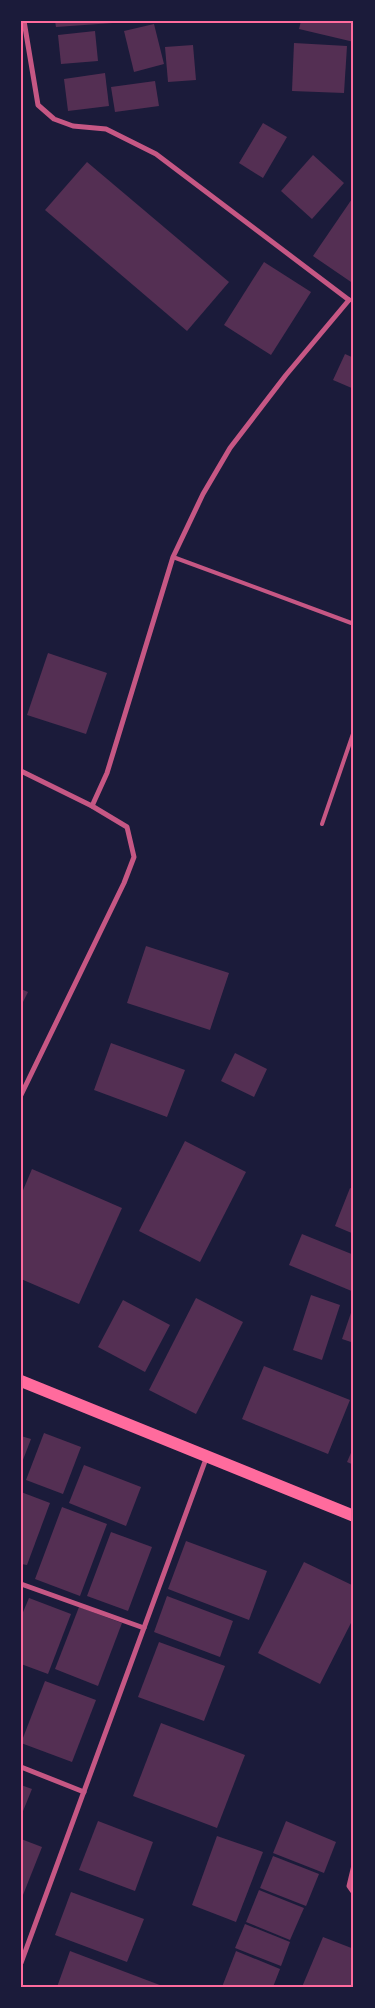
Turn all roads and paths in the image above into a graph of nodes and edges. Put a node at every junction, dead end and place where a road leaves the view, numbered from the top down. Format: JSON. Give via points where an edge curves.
{"nodes":[{"id":1,"x":24,"y":21,"type":"edge"},
{"id":2,"x":28,"y":54,"type":"junction"},
{"id":3,"x":21,"y":55,"type":"edge"},
{"id":4,"x":351,"y":301,"type":"edge"},
{"id":5,"x":174,"y":557,"type":"junction"},
{"id":6,"x":354,"y":624,"type":"edge"},
{"id":7,"x":354,"y":731,"type":"edge"},
{"id":8,"x":21,"y":771,"type":"edge"},
{"id":9,"x":92,"y":806,"type":"junction"},
{"id":10,"x":322,"y":824,"type":"dead end"},
{"id":11,"x":21,"y":1095,"type":"edge"},
{"id":12,"x":21,"y":1381,"type":"edge"},
{"id":13,"x":207,"y":1456,"type":"junction"},
{"id":14,"x":354,"y":1516,"type":"edge"},
{"id":15,"x":21,"y":1584,"type":"edge"},
{"id":16,"x":144,"y":1628,"type":"junction"},
{"id":17,"x":21,"y":1766,"type":"edge"},
{"id":18,"x":84,"y":1792,"type":"junction"},
{"id":19,"x":354,"y":1864,"type":"edge"},
{"id":20,"x":354,"y":1893,"type":"edge"},
{"id":21,"x":23,"y":1952,"type":"edge"},
{"id":22,"x":21,"y":1962,"type":"edge"}],
"edges":[{"from":1,"to":2,"type":"street"},
{"from":2,"to":3,"type":"street"},
{"from":2,"to":4,"type":"street","via":[[38,105],[54,119],[73,126],[106,129],[156,154]]},
{"from":4,"to":5,"type":"street","via":[[286,375],[230,448],[203,494]]},
{"from":5,"to":6,"type":"lane"},
{"from":5,"to":9,"type":"street","via":[[107,773]]},
{"from":7,"to":10,"type":"lane"},
{"from":8,"to":9,"type":"street"},
{"from":9,"to":11,"type":"street","via":[[127,827],[134,857]]},
{"from":12,"to":13,"type":"main road"},
{"from":13,"to":14,"type":"main road"},
{"from":13,"to":16,"type":"street"},
{"from":15,"to":16,"type":"street"},
{"from":16,"to":18,"type":"street"},
{"from":17,"to":18,"type":"street"},
{"from":18,"to":21,"type":"street"},
{"from":19,"to":20,"type":"street","via":[[349,1886]]},
{"from":21,"to":22,"type":"street"}]}
